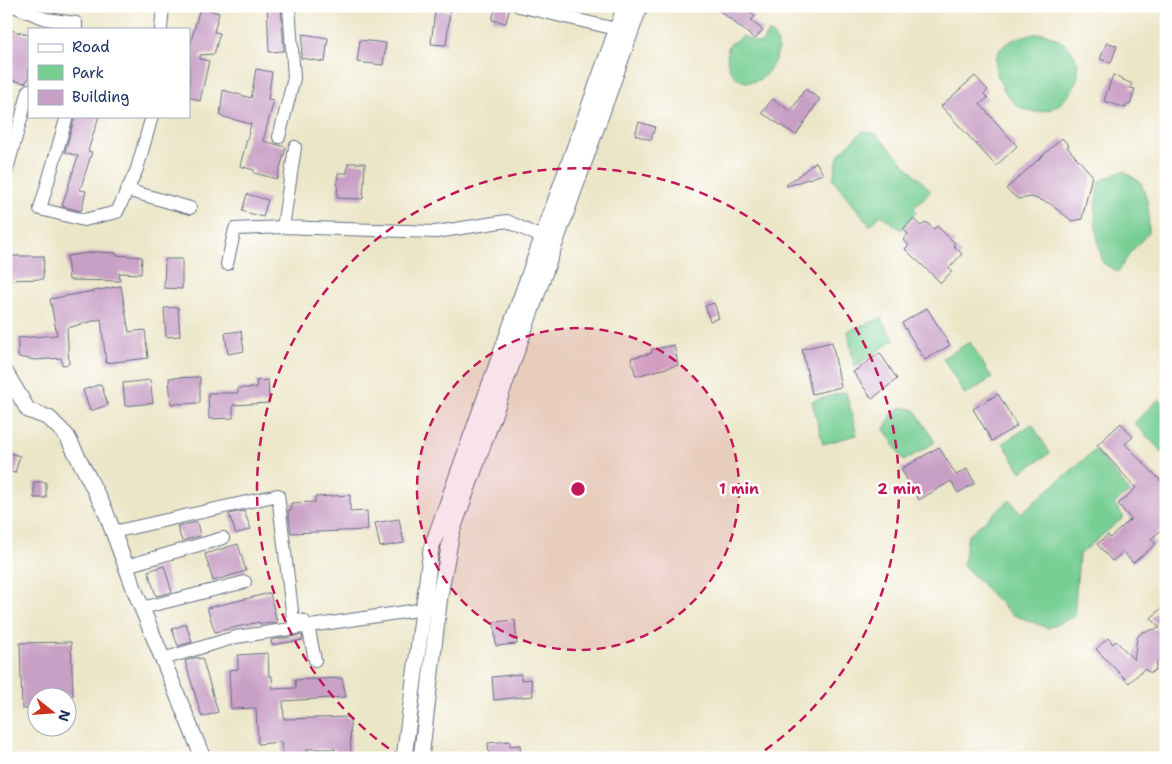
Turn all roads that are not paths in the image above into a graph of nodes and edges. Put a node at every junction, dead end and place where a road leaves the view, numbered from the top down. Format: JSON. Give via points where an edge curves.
{"nodes":[{"id":1,"x":13,"y":6,"type":"edge"},
{"id":2,"x":163,"y":6,"type":"edge"},
{"id":3,"x":289,"y":6,"type":"edge"},
{"id":4,"x":519,"y":6,"type":"edge"},
{"id":5,"x":625,"y":6,"type":"edge"},
{"id":6,"x":640,"y":6,"type":"edge"},
{"id":7,"x":44,"y":24,"type":"edge"},
{"id":8,"x":76,"y":28,"type":"edge"},
{"id":9,"x":161,"y":28,"type":"edge"},
{"id":10,"x":616,"y":29,"type":"junction"},
{"id":11,"x":28,"y":94,"type":"edge"},
{"id":12,"x":66,"y":118,"type":"edge"},
{"id":13,"x":151,"y":118,"type":"edge"},
{"id":14,"x":279,"y":137,"type":"dead end"},
{"id":15,"x":295,"y":147,"type":"dead end"},
{"id":16,"x":6,"y":173,"type":"edge"},
{"id":17,"x":126,"y":190,"type":"junction"},
{"id":18,"x":190,"y":208,"type":"dead end"},
{"id":19,"x":283,"y":227,"type":"junction"},
{"id":20,"x":541,"y":237,"type":"junction"},
{"id":21,"x":227,"y":264,"type":"dead end"},
{"id":22,"x":6,"y":373,"type":"edge"},
{"id":23,"x":113,"y":532,"type":"junction"},
{"id":24,"x":223,"y":538,"type":"dead end"},
{"id":25,"x":126,"y":566,"type":"junction"},
{"id":26,"x":245,"y":582,"type":"dead end"},
{"id":27,"x":142,"y":608,"type":"junction"},
{"id":28,"x":439,"y":608,"type":"junction"},
{"id":29,"x":422,"y":609,"type":"junction"},
{"id":30,"x":308,"y":626,"type":"junction"},
{"id":31,"x":163,"y":659,"type":"junction"},
{"id":32,"x":315,"y":660,"type":"dead end"},
{"id":33,"x":203,"y":758,"type":"edge"},
{"id":34,"x":404,"y":758,"type":"edge"},
{"id":35,"x":421,"y":758,"type":"edge"}],
"edges":[{"from":1,"to":7,"type":"street"},
{"from":2,"to":9,"type":"street"},
{"from":3,"to":14,"type":"street","via":[[294,78]]},
{"from":4,"to":10,"type":"street"},
{"from":5,"to":10,"type":"street"},
{"from":6,"to":28,"type":"street","via":[[452,532]]},
{"from":7,"to":8,"type":"street","via":[[76,23]]},
{"from":10,"to":20,"type":"street"},
{"from":11,"to":16,"type":"street"},
{"from":12,"to":17,"type":"street","via":[[40,209],[84,220],[99,217],[117,212]]},
{"from":13,"to":17,"type":"street","via":[[137,169]]},
{"from":15,"to":19,"type":"street"},
{"from":17,"to":18,"type":"street"},
{"from":19,"to":20,"type":"street","via":[[436,232],[507,221]]},
{"from":19,"to":21,"type":"street","via":[[235,229]]},
{"from":20,"to":29,"type":"street","via":[[430,549]]},
{"from":22,"to":23,"type":"street","via":[[28,410],[49,418],[67,436]]},
{"from":23,"to":25,"type":"street"},
{"from":23,"to":30,"type":"street","via":[[278,495],[293,619],[304,621]]},
{"from":24,"to":25,"type":"street"},
{"from":25,"to":27,"type":"street"},
{"from":26,"to":27,"type":"street"},
{"from":27,"to":31,"type":"street"},
{"from":28,"to":29,"type":"street"},
{"from":28,"to":35,"type":"street"},
{"from":29,"to":30,"type":"street"},
{"from":29,"to":34,"type":"street"},
{"from":30,"to":31,"type":"street","via":[[236,637]]},
{"from":30,"to":32,"type":"street"},
{"from":31,"to":33,"type":"street"}]}
